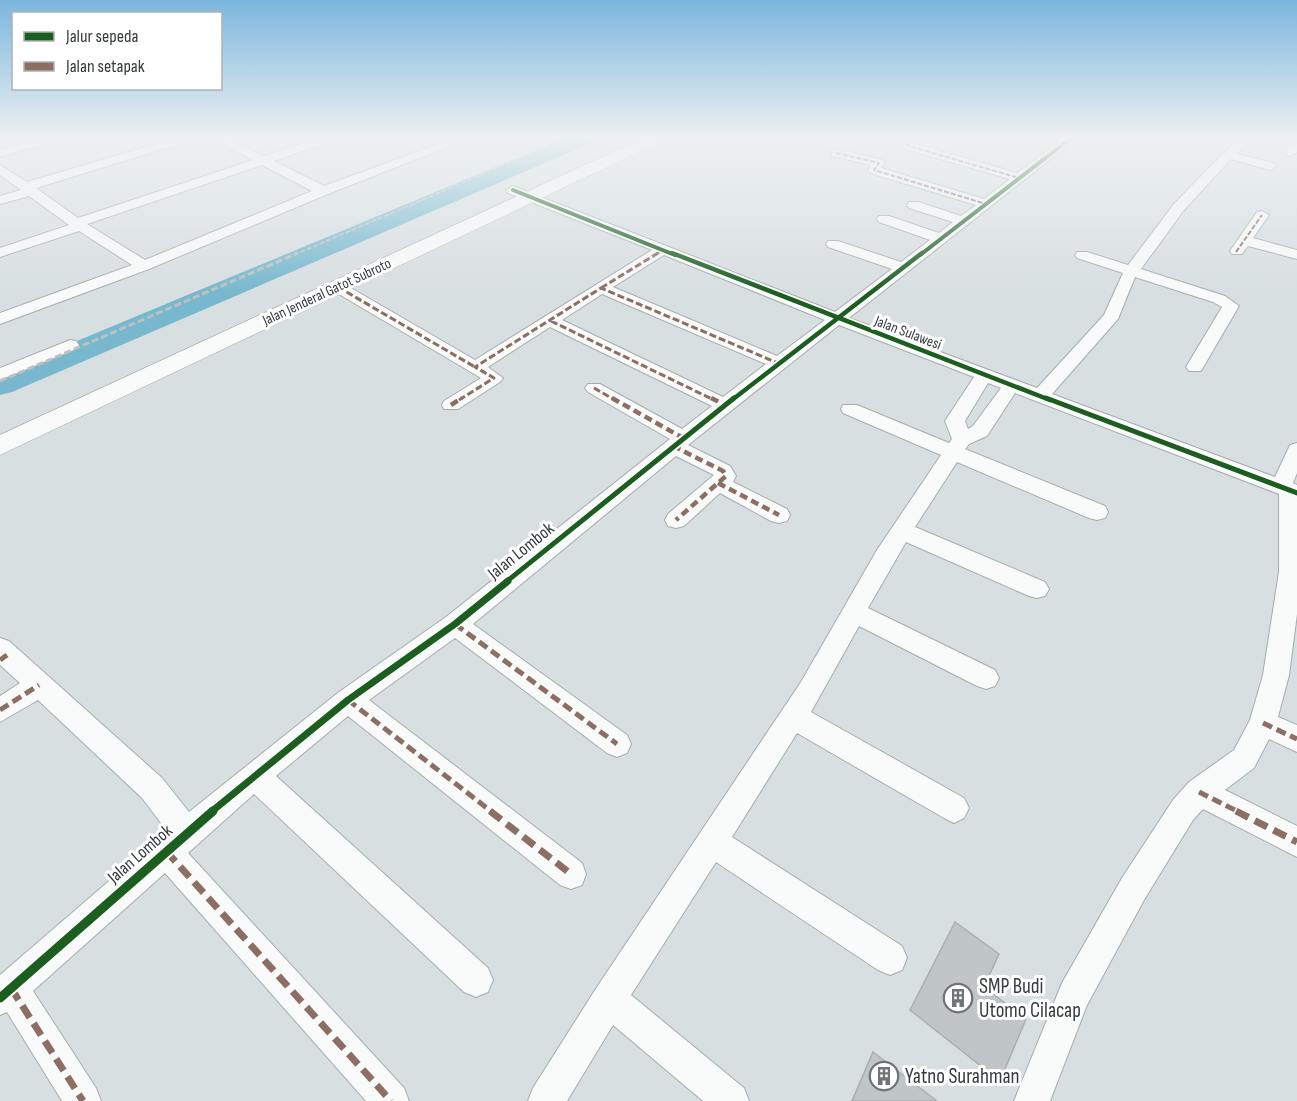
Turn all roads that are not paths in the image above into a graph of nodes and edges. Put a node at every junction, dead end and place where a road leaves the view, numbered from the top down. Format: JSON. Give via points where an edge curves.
{"nodes":[{"id":1,"x":25,"y":190,"type":"edge"},
{"id":2,"x":31,"y":190,"type":"edge"},
{"id":3,"x":178,"y":190,"type":"edge"},
{"id":4,"x":527,"y":190,"type":"edge"},
{"id":5,"x":528,"y":190,"type":"edge"},
{"id":6,"x":941,"y":190,"type":"edge"},
{"id":7,"x":1003,"y":190,"type":"edge"},
{"id":8,"x":1195,"y":190,"type":"edge"},
{"id":9,"x":323,"y":191,"type":"edge"},
{"id":10,"x":522,"y":193,"type":"junction"},
{"id":11,"x":0,"y":200,"type":"edge"},
{"id":12,"x":986,"y":204,"type":"junction"},
{"id":13,"x":914,"y":205,"type":"dead end"},
{"id":14,"x":1262,"y":215,"type":"dead end"},
{"id":15,"x":884,"y":219,"type":"dead end"},
{"id":16,"x":963,"y":221,"type":"junction"},
{"id":17,"x":78,"y":225,"type":"junction"},
{"id":18,"x":941,"y":239,"type":"junction"},
{"id":19,"x":833,"y":244,"type":"dead end"},
{"id":20,"x":663,"y":250,"type":"junction"},
{"id":21,"x":0,"y":253,"type":"edge"},
{"id":22,"x":1082,"y":255,"type":"dead end"},
{"id":23,"x":1297,"y":255,"type":"edge"},
{"id":24,"x":144,"y":266,"type":"junction"},
{"id":25,"x":904,"y":268,"type":"junction"},
{"id":26,"x":1131,"y":271,"type":"junction"},
{"id":27,"x":338,"y":287,"type":"junction"},
{"id":28,"x":601,"y":288,"type":"junction"},
{"id":29,"x":0,"y":319,"type":"edge"},
{"id":30,"x":837,"y":319,"type":"junction"},
{"id":31,"x":551,"y":321,"type":"junction"},
{"id":32,"x":70,"y":345,"type":"dead end"},
{"id":33,"x":780,"y":364,"type":"junction"},
{"id":34,"x":475,"y":367,"type":"junction"},
{"id":35,"x":1195,"y":367,"type":"dead end"},
{"id":36,"x":0,"y":375,"type":"edge"},
{"id":37,"x":984,"y":375,"type":"junction"},
{"id":38,"x":1011,"y":386,"type":"junction"},
{"id":39,"x":594,"y":388,"type":"dead end"},
{"id":40,"x":1040,"y":396,"type":"junction"},
{"id":41,"x":451,"y":405,"type":"dead end"},
{"id":42,"x":725,"y":405,"type":"junction"},
{"id":43,"x":850,"y":408,"type":"dead end"},
{"id":44,"x":0,"y":425,"type":"edge"},
{"id":45,"x":678,"y":442,"type":"junction"},
{"id":46,"x":0,"y":446,"type":"edge"},
{"id":47,"x":958,"y":446,"type":"junction"},
{"id":48,"x":1297,"y":450,"type":"edge"},
{"id":49,"x":718,"y":483,"type":"junction"},
{"id":50,"x":1289,"y":490,"type":"edge"},
{"id":51,"x":1097,"y":512,"type":"dead end"},
{"id":52,"x":779,"y":515,"type":"dead end"},
{"id":53,"x":676,"y":520,"type":"dead end"},
{"id":54,"x":902,"y":531,"type":"junction"},
{"id":55,"x":1037,"y":589,"type":"dead end"},
{"id":56,"x":854,"y":612,"type":"junction"},
{"id":57,"x":456,"y":624,"type":"junction"},
{"id":58,"x":2,"y":655,"type":"edge"},
{"id":59,"x":987,"y":678,"type":"dead end"},
{"id":60,"x":39,"y":685,"type":"junction"},
{"id":61,"x":348,"y":700,"type":"junction"},
{"id":62,"x":0,"y":710,"type":"edge"},
{"id":63,"x":794,"y":716,"type":"junction"},
{"id":64,"x":1263,"y":723,"type":"junction"},
{"id":65,"x":1297,"y":740,"type":"edge"},
{"id":66,"x":617,"y":744,"type":"dead end"},
{"id":67,"x":255,"y":776,"type":"junction"},
{"id":68,"x":1199,"y":792,"type":"junction"},
{"id":69,"x":954,"y":808,"type":"dead end"},
{"id":70,"x":711,"y":841,"type":"junction"},
{"id":71,"x":177,"y":842,"type":"junction"},
{"id":72,"x":1297,"y":842,"type":"edge"},
{"id":73,"x":571,"y":874,"type":"dead end"},
{"id":74,"x":890,"y":958,"type":"dead end"},
{"id":75,"x":476,"y":980,"type":"dead end"},
{"id":76,"x":6,"y":993,"type":"edge"},
{"id":77,"x":609,"y":999,"type":"junction"},
{"id":78,"x":83,"y":1101,"type":"edge"},
{"id":79,"x":391,"y":1101,"type":"edge"},
{"id":80,"x":546,"y":1101,"type":"edge"},
{"id":81,"x":731,"y":1101,"type":"edge"},
{"id":82,"x":1032,"y":1101,"type":"edge"}],
"edges":[{"from":1,"to":11,"type":"street"},
{"from":2,"to":17,"type":"street"},
{"from":3,"to":17,"type":"street"},
{"from":4,"to":10,"type":"main road","name":"Jalan Jenderal Gatot Subroto"},
{"from":5,"to":10,"type":"main road","name":"Jalan Jenderal Gatot Subroto"},
{"from":6,"to":12,"type":"street"},
{"from":7,"to":12,"type":"street","name":"Jalan Lombok"},
{"from":8,"to":26,"type":"street"},
{"from":9,"to":24,"type":"street"},
{"from":10,"to":20,"type":"street","name":"Jalan Sulawesi"},
{"from":10,"to":27,"type":"main road","name":"Jalan Jenderal Gatot Subroto"},
{"from":10,"to":44,"type":"main road","name":"Jalan Jenderal Gatot Subroto"},
{"from":12,"to":16,"type":"street","name":"Jalan Lombok"},
{"from":13,"to":16,"type":"street"},
{"from":14,"to":23,"type":"street","via":[[1240,246]]},
{"from":15,"to":18,"type":"street"},
{"from":16,"to":18,"type":"street","name":"Jalan Lombok"},
{"from":17,"to":21,"type":"street"},
{"from":17,"to":24,"type":"street"},
{"from":18,"to":25,"type":"street","name":"Jalan Lombok"},
{"from":19,"to":25,"type":"street"},
{"from":20,"to":28,"type":"street"},
{"from":20,"to":30,"type":"street","name":"Jalan Sulawesi"},
{"from":22,"to":26,"type":"street"},
{"from":24,"to":29,"type":"street"},
{"from":25,"to":30,"type":"street","name":"Jalan Lombok"},
{"from":26,"to":35,"type":"street","via":[[1219,298],[1231,306]]},
{"from":26,"to":40,"type":"street","via":[[1112,316]]},
{"from":27,"to":34,"type":"street"},
{"from":27,"to":46,"type":"main road","name":"Jalan Jenderal Gatot Subroto"},
{"from":28,"to":31,"type":"street"},
{"from":28,"to":33,"type":"street"},
{"from":30,"to":33,"type":"street","name":"Jalan Lombok"},
{"from":30,"to":37,"type":"street","name":"Jalan Sulawesi"},
{"from":31,"to":34,"type":"street"},
{"from":31,"to":42,"type":"street"},
{"from":32,"to":36,"type":"street"},
{"from":33,"to":42,"type":"street","name":"Jalan Lombok"},
{"from":34,"to":41,"type":"street","via":[[494,378]]},
{"from":37,"to":38,"type":"street","name":"Jalan Sulawesi"},
{"from":37,"to":47,"type":"street","via":[[955,421]]},
{"from":38,"to":40,"type":"street","name":"Jalan Sulawesi"},
{"from":38,"to":47,"type":"street","via":[[980,431]]},
{"from":39,"to":45,"type":"street"},
{"from":40,"to":50,"type":"street","name":"Jalan Sulawesi"},
{"from":42,"to":45,"type":"street","name":"Jalan Lombok"},
{"from":43,"to":47,"type":"street"},
{"from":45,"to":49,"type":"street","via":[[723,471],[726,476]]},
{"from":45,"to":57,"type":"street","name":"Jalan Lombok"},
{"from":47,"to":51,"type":"street"},
{"from":47,"to":54,"type":"street"},
{"from":48,"to":50,"type":"street"},
{"from":49,"to":52,"type":"street"},
{"from":49,"to":53,"type":"street"},
{"from":50,"to":64,"type":"street","via":[[1291,572],[1276,675]]},
{"from":54,"to":55,"type":"street"},
{"from":54,"to":56,"type":"street"},
{"from":56,"to":59,"type":"street"},
{"from":56,"to":63,"type":"street"},
{"from":57,"to":61,"type":"street","name":"Jalan Lombok"},
{"from":57,"to":66,"type":"street"},
{"from":58,"to":60,"type":"street"},
{"from":60,"to":62,"type":"street"},
{"from":60,"to":71,"type":"street","via":[[152,789]]},
{"from":61,"to":67,"type":"street","name":"Jalan Lombok"},
{"from":61,"to":73,"type":"street"},
{"from":63,"to":69,"type":"street"},
{"from":63,"to":70,"type":"street"},
{"from":64,"to":65,"type":"street"},
{"from":64,"to":68,"type":"street","via":[[1244,759]]},
{"from":67,"to":71,"type":"street","name":"Jalan Lombok"},
{"from":67,"to":75,"type":"street"},
{"from":68,"to":72,"type":"street"},
{"from":68,"to":82,"type":"street","via":[[1183,810],[1133,890],[1074,995]]},
{"from":70,"to":74,"type":"street"},
{"from":70,"to":77,"type":"street"},
{"from":71,"to":76,"type":"street","name":"Jalan Lombok"},
{"from":71,"to":79,"type":"street"},
{"from":76,"to":78,"type":"street"},
{"from":77,"to":80,"type":"street"},
{"from":77,"to":81,"type":"street"}]}
